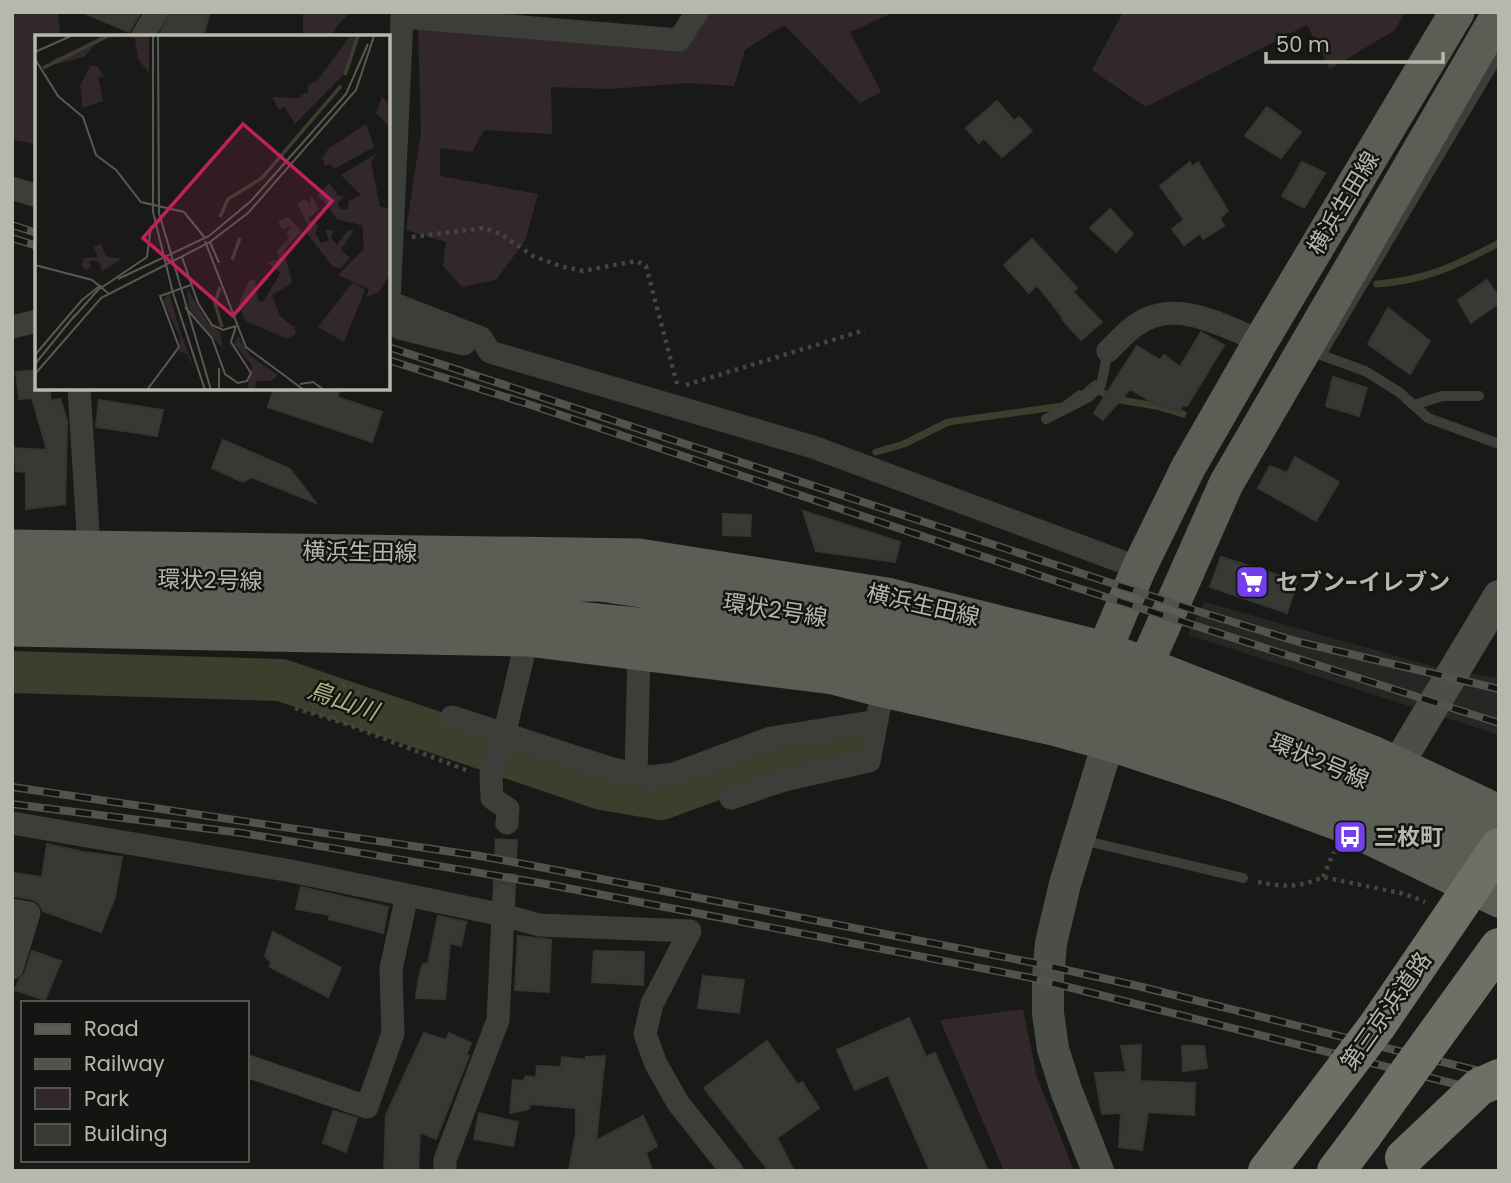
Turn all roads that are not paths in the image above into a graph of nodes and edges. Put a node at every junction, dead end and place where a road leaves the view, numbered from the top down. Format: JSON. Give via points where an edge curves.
{"nodes":[{"id":1,"x":157,"y":12,"type":"edge"},
{"id":2,"x":697,"y":12,"type":"edge"},
{"id":3,"x":1457,"y":12,"type":"edge"},
{"id":4,"x":1499,"y":14,"type":"edge"},
{"id":5,"x":403,"y":15,"type":"edge"},
{"id":6,"x":143,"y":35,"type":"edge"},
{"id":7,"x":1499,"y":55,"type":"edge"},
{"id":8,"x":12,"y":188,"type":"edge"},
{"id":9,"x":35,"y":195,"type":"edge"},
{"id":10,"x":390,"y":271,"type":"edge"},
{"id":11,"x":390,"y":302,"type":"edge"},
{"id":12,"x":35,"y":321,"type":"edge"},
{"id":13,"x":390,"y":322,"type":"edge"},
{"id":14,"x":12,"y":327,"type":"edge"},
{"id":15,"x":1261,"y":341,"type":"junction"},
{"id":16,"x":1108,"y":351,"type":"joint"},
{"id":17,"x":491,"y":352,"type":"junction"},
{"id":18,"x":79,"y":390,"type":"edge"},
{"id":19,"x":1479,"y":396,"type":"dead end"},
{"id":20,"x":1414,"y":405,"type":"junction"},
{"id":21,"x":1046,"y":419,"type":"dead end"},
{"id":22,"x":1499,"y":444,"type":"edge"},
{"id":23,"x":12,"y":547,"type":"edge"},
{"id":24,"x":89,"y":547,"type":"junction"},
{"id":25,"x":1139,"y":568,"type":"junction"},
{"id":26,"x":12,"y":578,"type":"edge"},
{"id":27,"x":1499,"y":596,"type":"edge"},
{"id":28,"x":12,"y":607,"type":"edge"},
{"id":29,"x":12,"y":629,"type":"edge"},
{"id":30,"x":527,"y":639,"type":"junction"},
{"id":31,"x":1105,"y":649,"type":"junction"},
{"id":32,"x":639,"y":653,"type":"junction"},
{"id":33,"x":1147,"y":665,"type":"junction"},
{"id":34,"x":880,"y":706,"type":"junction"},
{"id":35,"x":452,"y":717,"type":"dead end"},
{"id":36,"x":504,"y":735,"type":"junction"},
{"id":37,"x":1108,"y":743,"type":"junction"},
{"id":38,"x":1398,"y":764,"type":"junction"},
{"id":39,"x":636,"y":774,"type":"junction"},
{"id":40,"x":731,"y":798,"type":"dead end"},
{"id":41,"x":1499,"y":812,"type":"edge"},
{"id":42,"x":12,"y":822,"type":"edge"},
{"id":43,"x":507,"y":823,"type":"tunnel mouth"},
{"id":44,"x":1078,"y":839,"type":"junction"},
{"id":45,"x":1499,"y":845,"type":"edge"},
{"id":46,"x":1499,"y":876,"type":"edge"},
{"id":47,"x":1243,"y":878,"type":"road end"},
{"id":48,"x":407,"y":895,"type":"junction"},
{"id":49,"x":1499,"y":900,"type":"edge"},
{"id":50,"x":504,"y":905,"type":"junction"},
{"id":51,"x":12,"y":910,"type":"edge"},
{"id":52,"x":1499,"y":947,"type":"edge"},
{"id":53,"x":12,"y":968,"type":"edge"},
{"id":54,"x":248,"y":1066,"type":"edge"},
{"id":55,"x":1499,"y":1078,"type":"edge"},
{"id":56,"x":1399,"y":1164,"type":"edge"},
{"id":57,"x":445,"y":1171,"type":"edge"},
{"id":58,"x":732,"y":1171,"type":"edge"},
{"id":59,"x":1098,"y":1171,"type":"edge"},
{"id":60,"x":1267,"y":1171,"type":"edge"},
{"id":61,"x":1336,"y":1171,"type":"edge"}],
"edges":[{"from":1,"to":6,"type":"street"},
{"from":2,"to":5,"type":"street","via":[[679,40]]},
{"from":3,"to":15,"type":"main road","name":"横浜生田線"},
{"from":4,"to":33,"type":"main road","name":"横浜生田線","via":[[1226,484]]},
{"from":5,"to":10,"type":"street"},
{"from":7,"to":20,"type":"lane","via":[[1321,355],[1365,371]]},
{"from":8,"to":9,"type":"street"},
{"from":11,"to":17,"type":"street","via":[[481,338]]},
{"from":12,"to":14,"type":"street"},
{"from":13,"to":17,"type":"street"},
{"from":15,"to":16,"type":"street","via":[[1192,313],[1160,314],[1137,324]]},
{"from":15,"to":25,"type":"main road","name":"横浜生田線","via":[[1188,468]]},
{"from":16,"to":21,"type":"lane","via":[[1101,385],[1089,397]]},
{"from":17,"to":25,"type":"street","via":[[813,447]]},
{"from":18,"to":24,"type":"street"},
{"from":19,"to":20,"type":"lane","via":[[1442,396]]},
{"from":20,"to":22,"type":"lane","via":[[1428,418]]},
{"from":23,"to":24,"type":"main road","name":"横浜生田線"},
{"from":24,"to":31,"type":"main road","name":"横浜生田線","via":[[639,556],[887,595]]},
{"from":25,"to":31,"type":"main road","name":"横浜生田線"},
{"from":26,"to":45,"type":"main road","name":"環状2号線","bridge":true,"via":[[600,584],[887,628],[1078,672],[1247,731],[1368,780]]},
{"from":27,"to":38,"type":"street"},
{"from":28,"to":46,"type":"main road","name":"環状2号線","bridge":true,"via":[[529,614],[685,630],[871,657],[1070,704],[1237,761],[1357,808]]},
{"from":29,"to":30,"type":"main road"},
{"from":30,"to":32,"type":"main road"},
{"from":30,"to":36,"type":"street"},
{"from":31,"to":33,"type":"main road"},
{"from":31,"to":37,"type":"street"},
{"from":32,"to":34,"type":"main road","via":[[833,677]]},
{"from":32,"to":39,"type":"street"},
{"from":33,"to":37,"type":"main road","name":"横浜生田線"},
{"from":33,"to":38,"type":"main road"},
{"from":34,"to":37,"type":"main road"},
{"from":34,"to":39,"type":"street","via":[[771,738],[674,774]]},
{"from":34,"to":40,"type":"street","via":[[869,761],[784,780]]},
{"from":35,"to":36,"type":"street"},
{"from":36,"to":39,"type":"street"},
{"from":36,"to":43,"type":"street","via":[[491,777],[492,798],[508,809]]},
{"from":37,"to":44,"type":"street"},
{"from":37,"to":49,"type":"main road","via":[[1346,826]]},
{"from":38,"to":41,"type":"main road"},
{"from":42,"to":48,"type":"street"},
{"from":44,"to":47,"type":"lane"},
{"from":44,"to":59,"type":"street","via":[[1051,943],[1048,1013],[1052,1049]]},
{"from":45,"to":60,"type":"highway","name":"第三京浜道路","bridge":true,"via":[[1377,1026]]},
{"from":48,"to":50,"type":"street"},
{"from":48,"to":54,"type":"street","via":[[391,970],[393,1033],[367,1107]]},
{"from":50,"to":57,"type":"street","via":[[498,1020],[445,1160]]},
{"from":50,"to":58,"type":"street","via":[[539,925],[690,931],[652,1003],[645,1034],[678,1103]]},
{"from":51,"to":53,"type":"street","via":[[29,913]]},
{"from":52,"to":61,"type":"highway","bridge":true},
{"from":55,"to":56,"type":"highway","bridge":true,"via":[[1479,1087]]}]}
